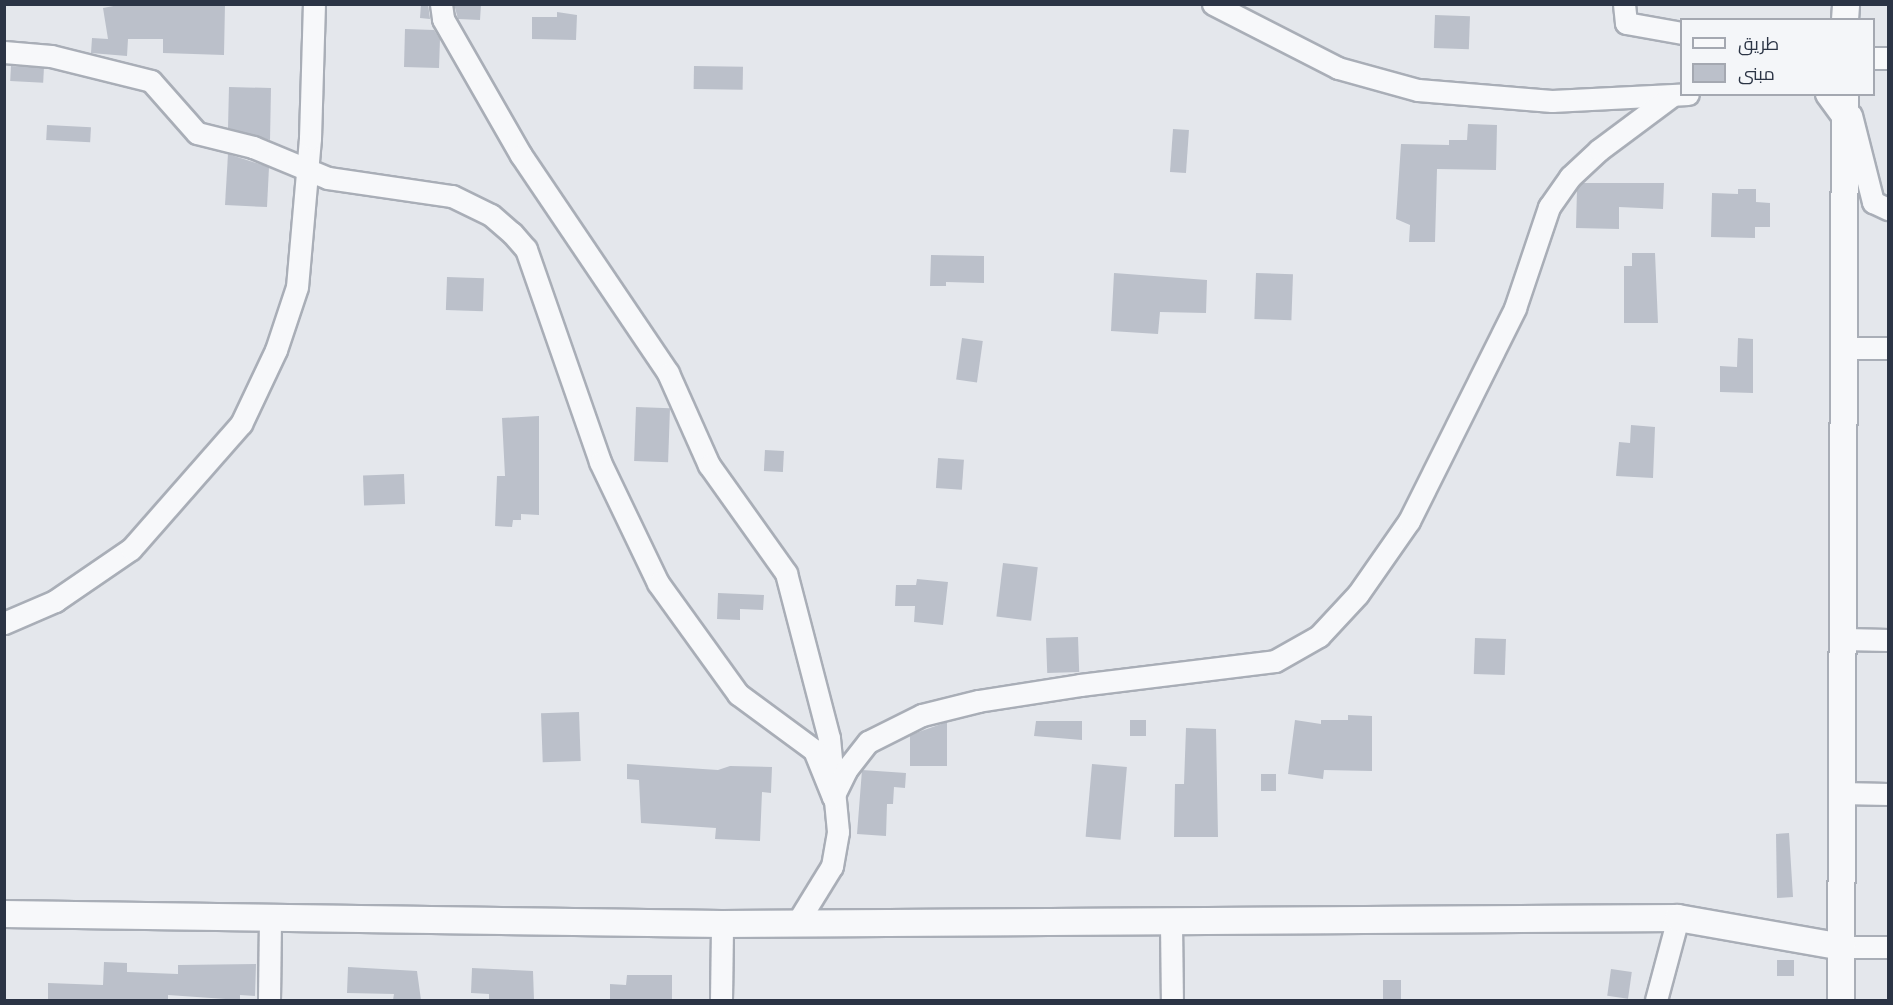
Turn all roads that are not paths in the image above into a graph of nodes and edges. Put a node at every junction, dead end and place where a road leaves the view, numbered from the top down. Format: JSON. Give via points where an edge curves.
{"nodes":[{"id":1,"x":314,"y":4,"type":"edge"},
{"id":2,"x":441,"y":4,"type":"edge"},
{"id":3,"x":1213,"y":4,"type":"edge"},
{"id":4,"x":1624,"y":4,"type":"edge"},
{"id":5,"x":1680,"y":33,"type":"edge"},
{"id":6,"x":4,"y":52,"type":"edge"},
{"id":7,"x":1679,"y":96,"type":"edge"},
{"id":8,"x":1830,"y":96,"type":"edge"},
{"id":9,"x":1845,"y":103,"type":"edge"},
{"id":10,"x":306,"y":167,"type":"junction"},
{"id":11,"x":1888,"y":209,"type":"edge"},
{"id":12,"x":1843,"y":348,"type":"junction"},
{"id":13,"x":1888,"y":348,"type":"edge"},
{"id":14,"x":4,"y":623,"type":"edge"},
{"id":15,"x":1844,"y":639,"type":"junction"},
{"id":16,"x":1888,"y":640,"type":"edge"},
{"id":17,"x":1841,"y":793,"type":"junction"},
{"id":18,"x":1888,"y":794,"type":"edge"},
{"id":19,"x":833,"y":797,"type":"junction"},
{"id":20,"x":4,"y":914,"type":"edge"},
{"id":21,"x":1678,"y":918,"type":"junction"},
{"id":22,"x":270,"y":919,"type":"junction"},
{"id":23,"x":796,"y":923,"type":"junction"},
{"id":24,"x":1171,"y":923,"type":"junction"},
{"id":25,"x":722,"y":924,"type":"junction"},
{"id":26,"x":1842,"y":947,"type":"junction"},
{"id":27,"x":1888,"y":947,"type":"edge"},
{"id":28,"x":268,"y":1000,"type":"edge"},
{"id":29,"x":721,"y":1000,"type":"edge"},
{"id":30,"x":1172,"y":1000,"type":"edge"},
{"id":31,"x":1656,"y":1000,"type":"edge"},
{"id":32,"x":1841,"y":1000,"type":"edge"}],
"edges":[{"from":1,"to":10,"type":"street"},
{"from":2,"to":19,"type":"street","via":[[443,19],[521,155],[668,373],[709,465],[786,573],[830,738]]},
{"from":3,"to":7,"type":"street","via":[[1338,68],[1418,90],[1552,101]]},
{"from":4,"to":5,"type":"street","via":[[1626,23]]},
{"from":6,"to":10,"type":"street","via":[[51,56],[151,81],[197,133],[253,147]]},
{"from":7,"to":19,"type":"street","via":[[1599,150],[1570,177],[1549,207],[1515,308],[1409,521],[1358,594],[1319,636],[1275,661],[1080,685],[978,701],[922,715],[868,742],[846,770]]},
{"from":8,"to":9,"type":"street"},
{"from":9,"to":11,"type":"street","via":[[1873,202]]},
{"from":9,"to":12,"type":"street"},
{"from":10,"to":14,"type":"street","via":[[297,287],[276,350],[241,424],[131,549],[55,601]]},
{"from":10,"to":19,"type":"street","via":[[356,185],[426,189],[452,196],[491,215],[526,249],[600,462],[658,583],[738,694],[814,750]]},
{"from":12,"to":13,"type":"street"},
{"from":12,"to":15,"type":"street"},
{"from":15,"to":16,"type":"street"},
{"from":15,"to":17,"type":"street"},
{"from":17,"to":18,"type":"street"},
{"from":17,"to":26,"type":"street"},
{"from":19,"to":23,"type":"street","via":[[838,832],[832,866]]},
{"from":20,"to":22,"type":"street"},
{"from":21,"to":24,"type":"street"},
{"from":21,"to":26,"type":"street"},
{"from":21,"to":31,"type":"street"},
{"from":22,"to":25,"type":"street"},
{"from":22,"to":28,"type":"street"},
{"from":23,"to":24,"type":"street"},
{"from":23,"to":25,"type":"street"},
{"from":24,"to":30,"type":"street"},
{"from":25,"to":29,"type":"street"},
{"from":26,"to":27,"type":"street"},
{"from":26,"to":32,"type":"street"}]}
